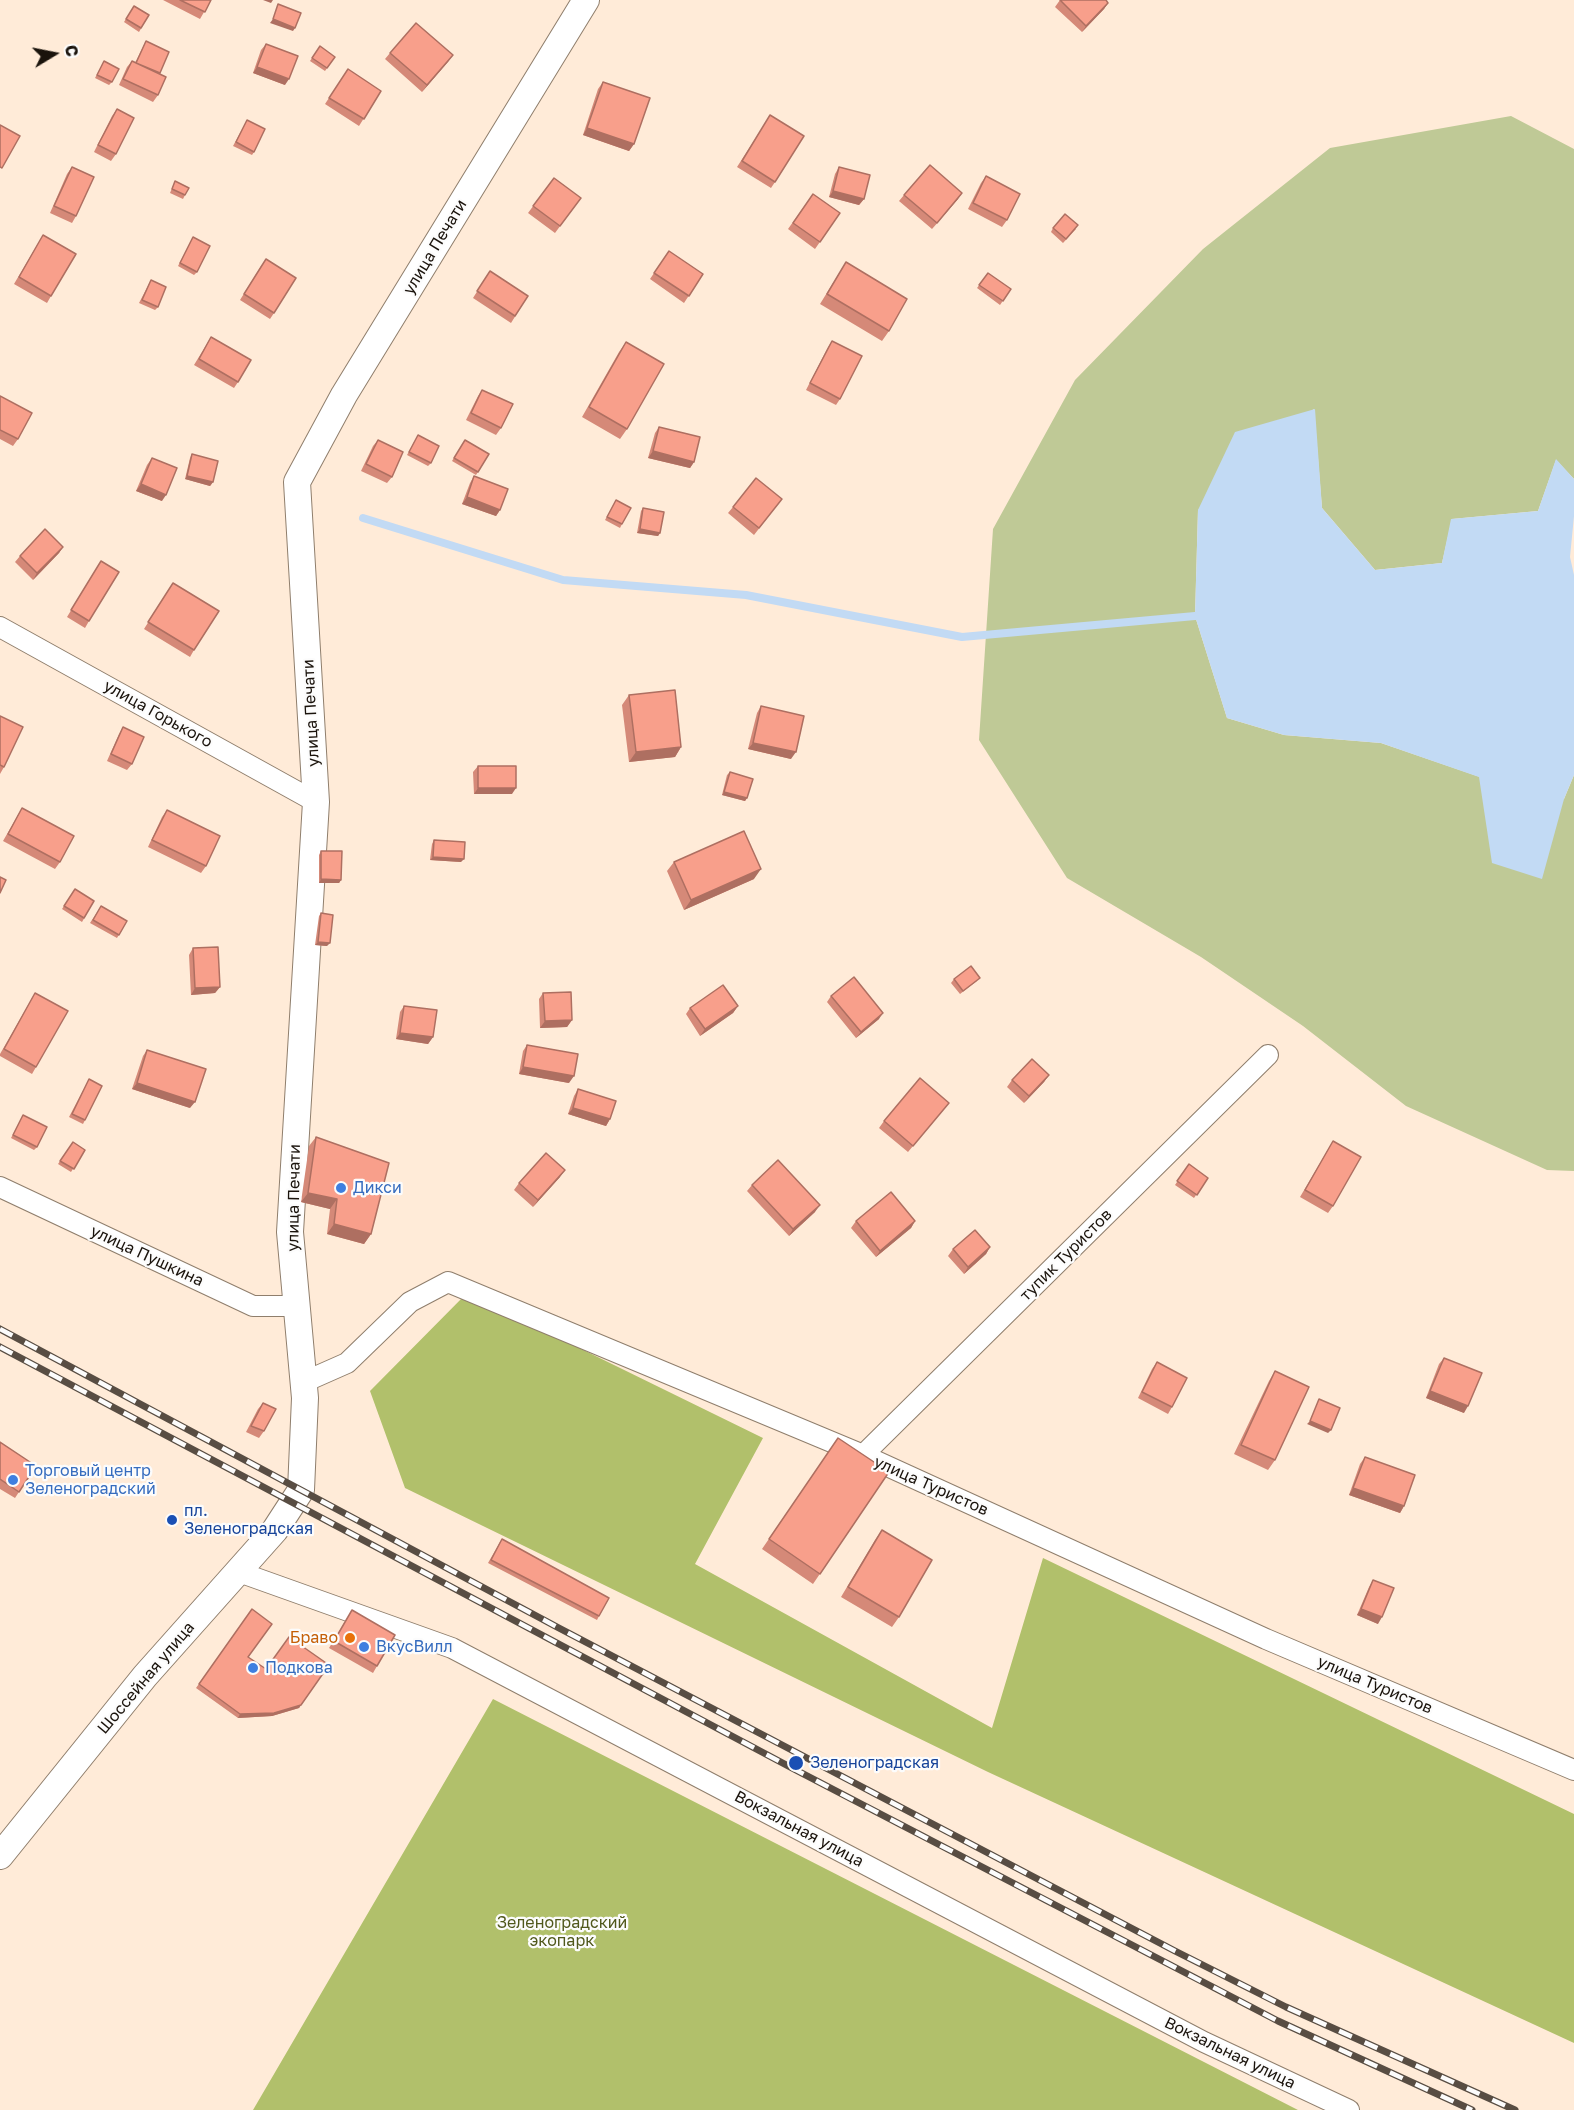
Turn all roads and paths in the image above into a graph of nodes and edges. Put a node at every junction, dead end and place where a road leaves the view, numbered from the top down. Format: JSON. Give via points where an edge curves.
{"nodes":[{"id":1,"x":586,"y":0,"type":"edge"},
{"id":2,"x":0,"y":627,"type":"edge"},
{"id":3,"x":316,"y":802,"type":"junction"},
{"id":4,"x":1268,"y":1055,"type":"dead end"},
{"id":5,"x":0,"y":1188,"type":"edge"},
{"id":6,"x":298,"y":1306,"type":"junction"},
{"id":7,"x":304,"y":1382,"type":"junction"},
{"id":8,"x":863,"y":1455,"type":"junction"},
{"id":9,"x":294,"y":1503,"type":"joint"},
{"id":10,"x":239,"y":1572,"type":"junction"},
{"id":11,"x":1574,"y":1770,"type":"edge"},
{"id":12,"x":0,"y":1856,"type":"edge"},
{"id":13,"x":1348,"y":2110,"type":"edge"}],
"edges":[{"from":1,"to":3,"type":"street","name":"улица Печати","via":[[344,395],[297,482]]},
{"from":2,"to":3,"type":"street","name":"улица Горького"},
{"from":3,"to":6,"type":"street","name":"улица Печати","via":[[290,1232]]},
{"from":4,"to":8,"type":"street","name":"тупик Туристов"},
{"from":5,"to":6,"type":"street","name":"улица Пушкина","via":[[253,1306]]},
{"from":6,"to":7,"type":"street","name":"улица Печати"},
{"from":7,"to":8,"type":"street","name":"улица Туристов","via":[[347,1363],[410,1302],[448,1282]]},
{"from":7,"to":9,"type":"street","name":"улица Печати","via":[[304,1467],[301,1490]]},
{"from":8,"to":11,"type":"street","name":"улица Туристов","via":[[1266,1639]]},
{"from":9,"to":10,"type":"street","name":"Шоссейная улица"},
{"from":10,"to":12,"type":"street","name":"Шоссейная улица","via":[[146,1676]]},
{"from":10,"to":13,"type":"street","name":"Вокзальная улица","via":[[452,1648],[1195,2037]]}]}
